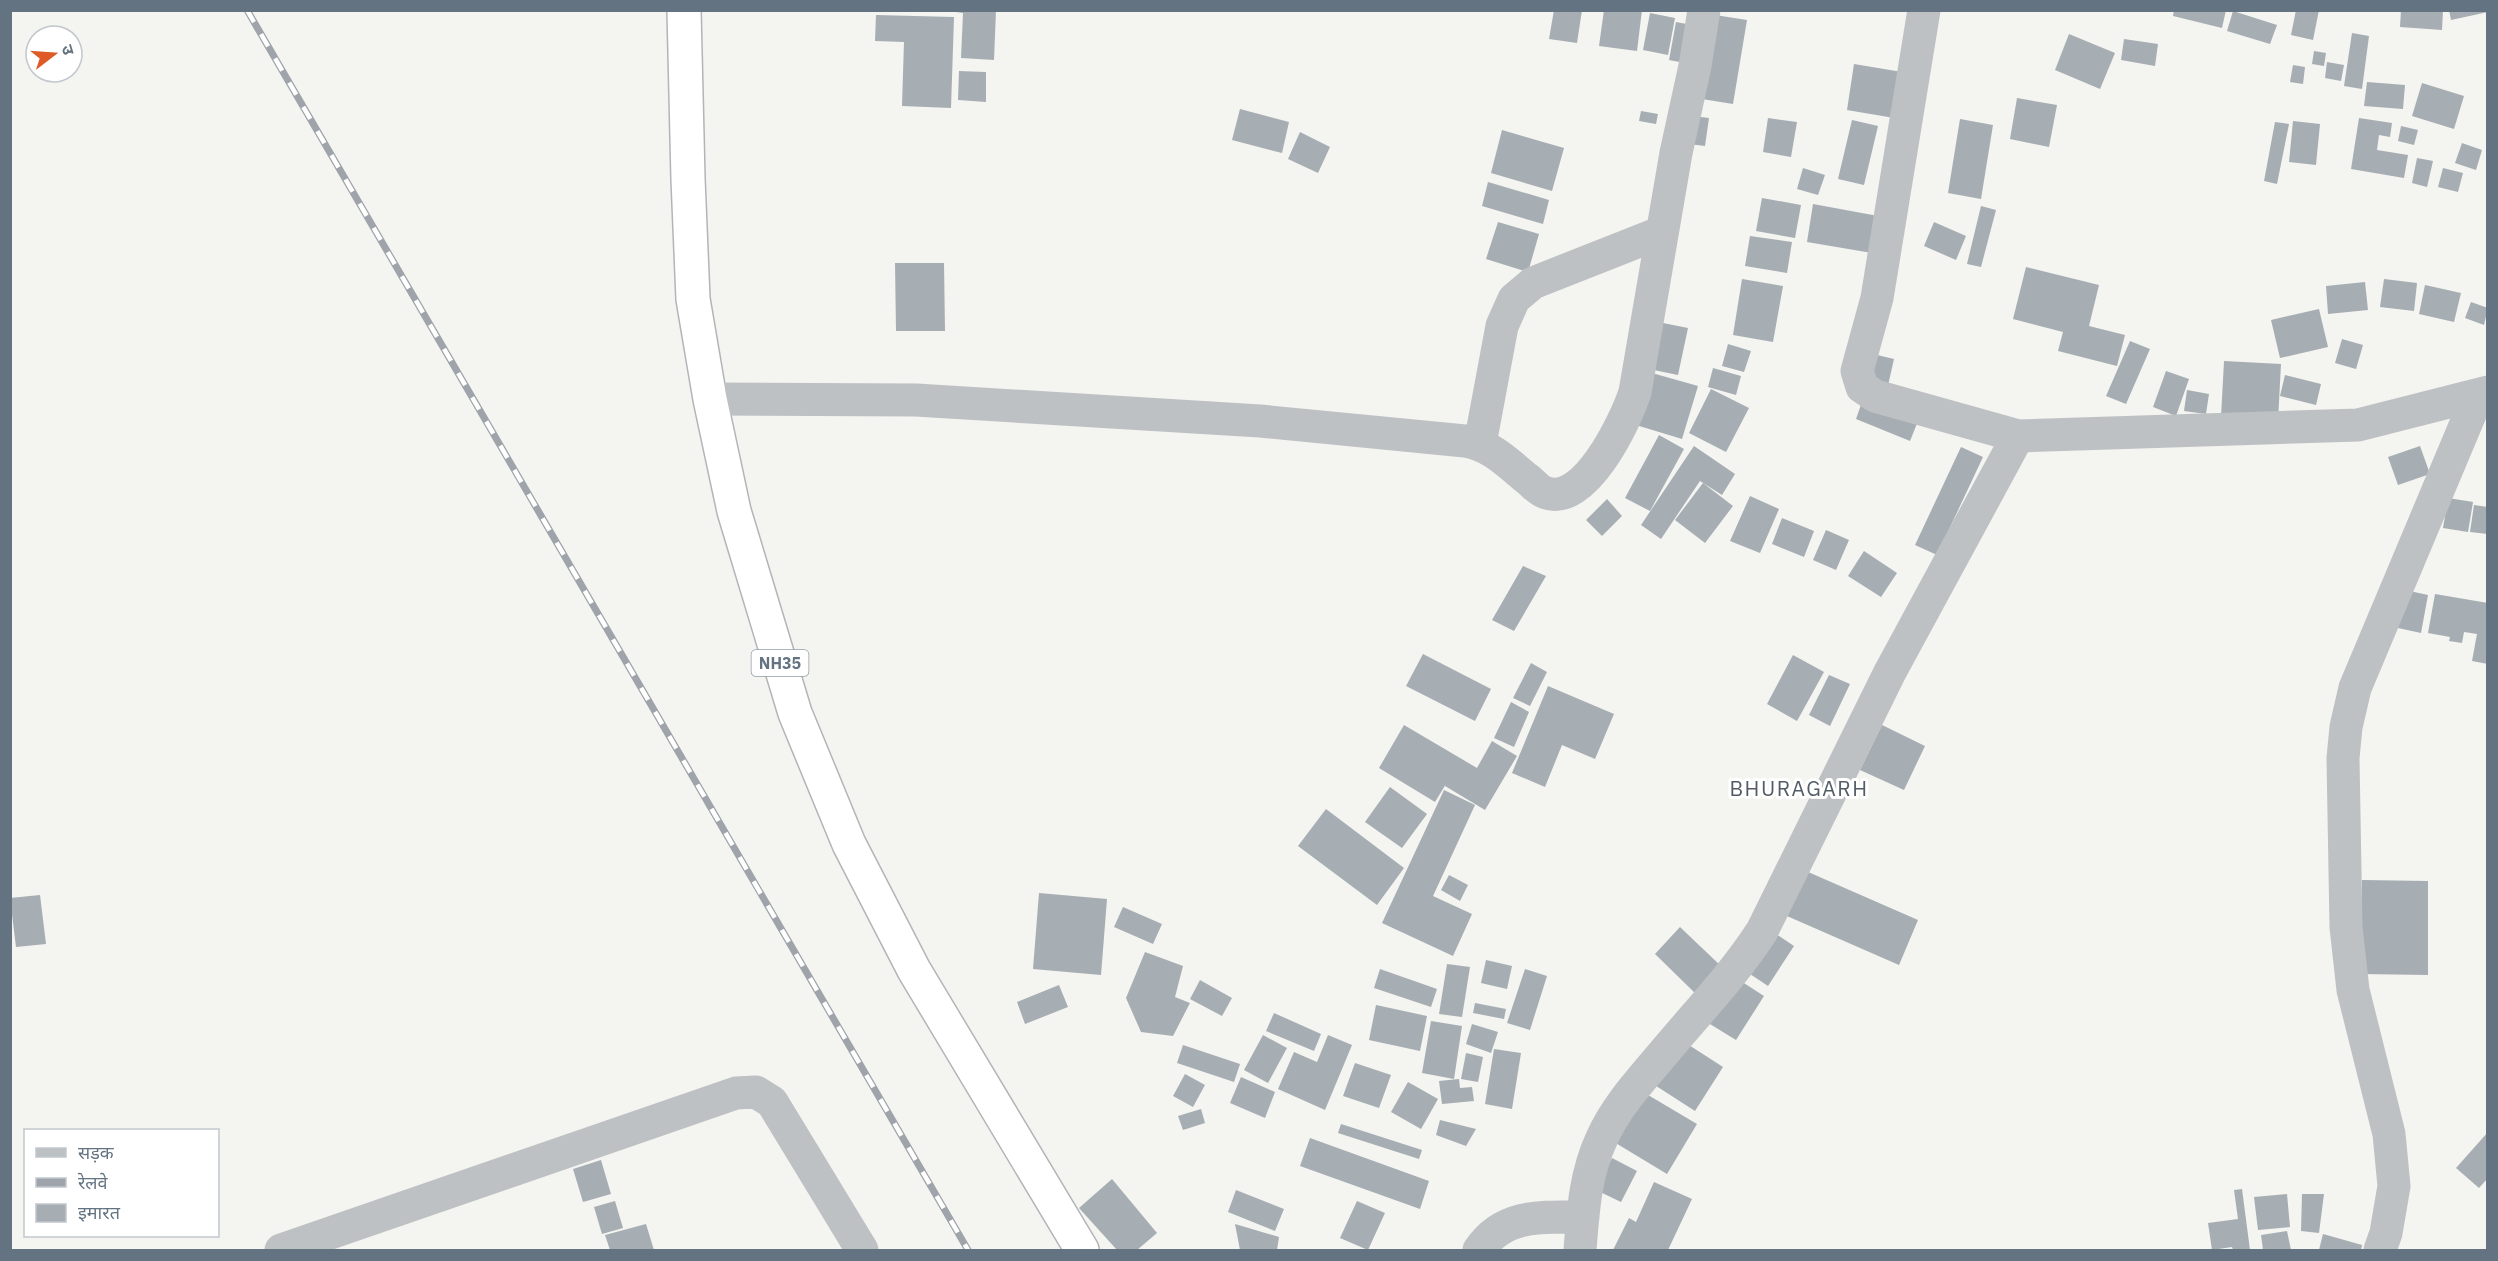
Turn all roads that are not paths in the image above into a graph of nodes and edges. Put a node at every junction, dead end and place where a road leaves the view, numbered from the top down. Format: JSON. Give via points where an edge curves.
{"nodes":[{"id":1,"x":684,"y":10,"type":"edge"},
{"id":2,"x":1704,"y":10,"type":"edge"},
{"id":3,"x":1924,"y":10,"type":"edge"},
{"id":4,"x":1662,"y":232,"type":"junction"},
{"id":5,"x":2483,"y":394,"type":"edge"},
{"id":6,"x":710,"y":399,"type":"junction"},
{"id":7,"x":2018,"y":436,"type":"junction"},
{"id":8,"x":1480,"y":444,"type":"junction"},
{"id":9,"x":1582,"y":1217,"type":"junction"},
{"id":10,"x":281,"y":1251,"type":"edge"},
{"id":11,"x":862,"y":1251,"type":"edge"},
{"id":12,"x":1082,"y":1251,"type":"edge"},
{"id":13,"x":1479,"y":1251,"type":"edge"},
{"id":14,"x":1580,"y":1251,"type":"edge"},
{"id":15,"x":2380,"y":1251,"type":"edge"}],
"edges":[{"from":1,"to":6,"type":"highway","number":"NH35","via":[[693,299]]},
{"from":2,"to":4,"type":"street"},
{"from":3,"to":7,"type":"street","via":[[1877,298],[1857,370],[1862,387],[1875,396]]},
{"from":4,"to":8,"type":"street","via":[[1533,283],[1514,299],[1503,326]]},
{"from":4,"to":8,"type":"street","via":[[1635,392],[1611,447],[1595,468],[1569,491],[1556,495],[1544,492]]},
{"from":5,"to":7,"type":"street","via":[[2358,424]]},
{"from":5,"to":15,"type":"street","via":[[2355,688],[2346,726],[2343,758],[2353,990],[2389,1134],[2394,1186]]},
{"from":6,"to":8,"type":"street","via":[[916,400],[1260,421]]},
{"from":6,"to":12,"type":"highway","number":"NH35","via":[[734,511],[795,713],[849,844],[914,970]]},
{"from":7,"to":9,"type":"street","via":[[1890,672],[1762,931],[1743,959],[1627,1096],[1602,1138],[1591,1168]]},
{"from":9,"to":13,"type":"street","via":[[1522,1219],[1496,1233]]},
{"from":9,"to":14,"type":"street"},
{"from":10,"to":11,"type":"street","via":[[736,1093],[756,1092],[772,1102]]}]}
